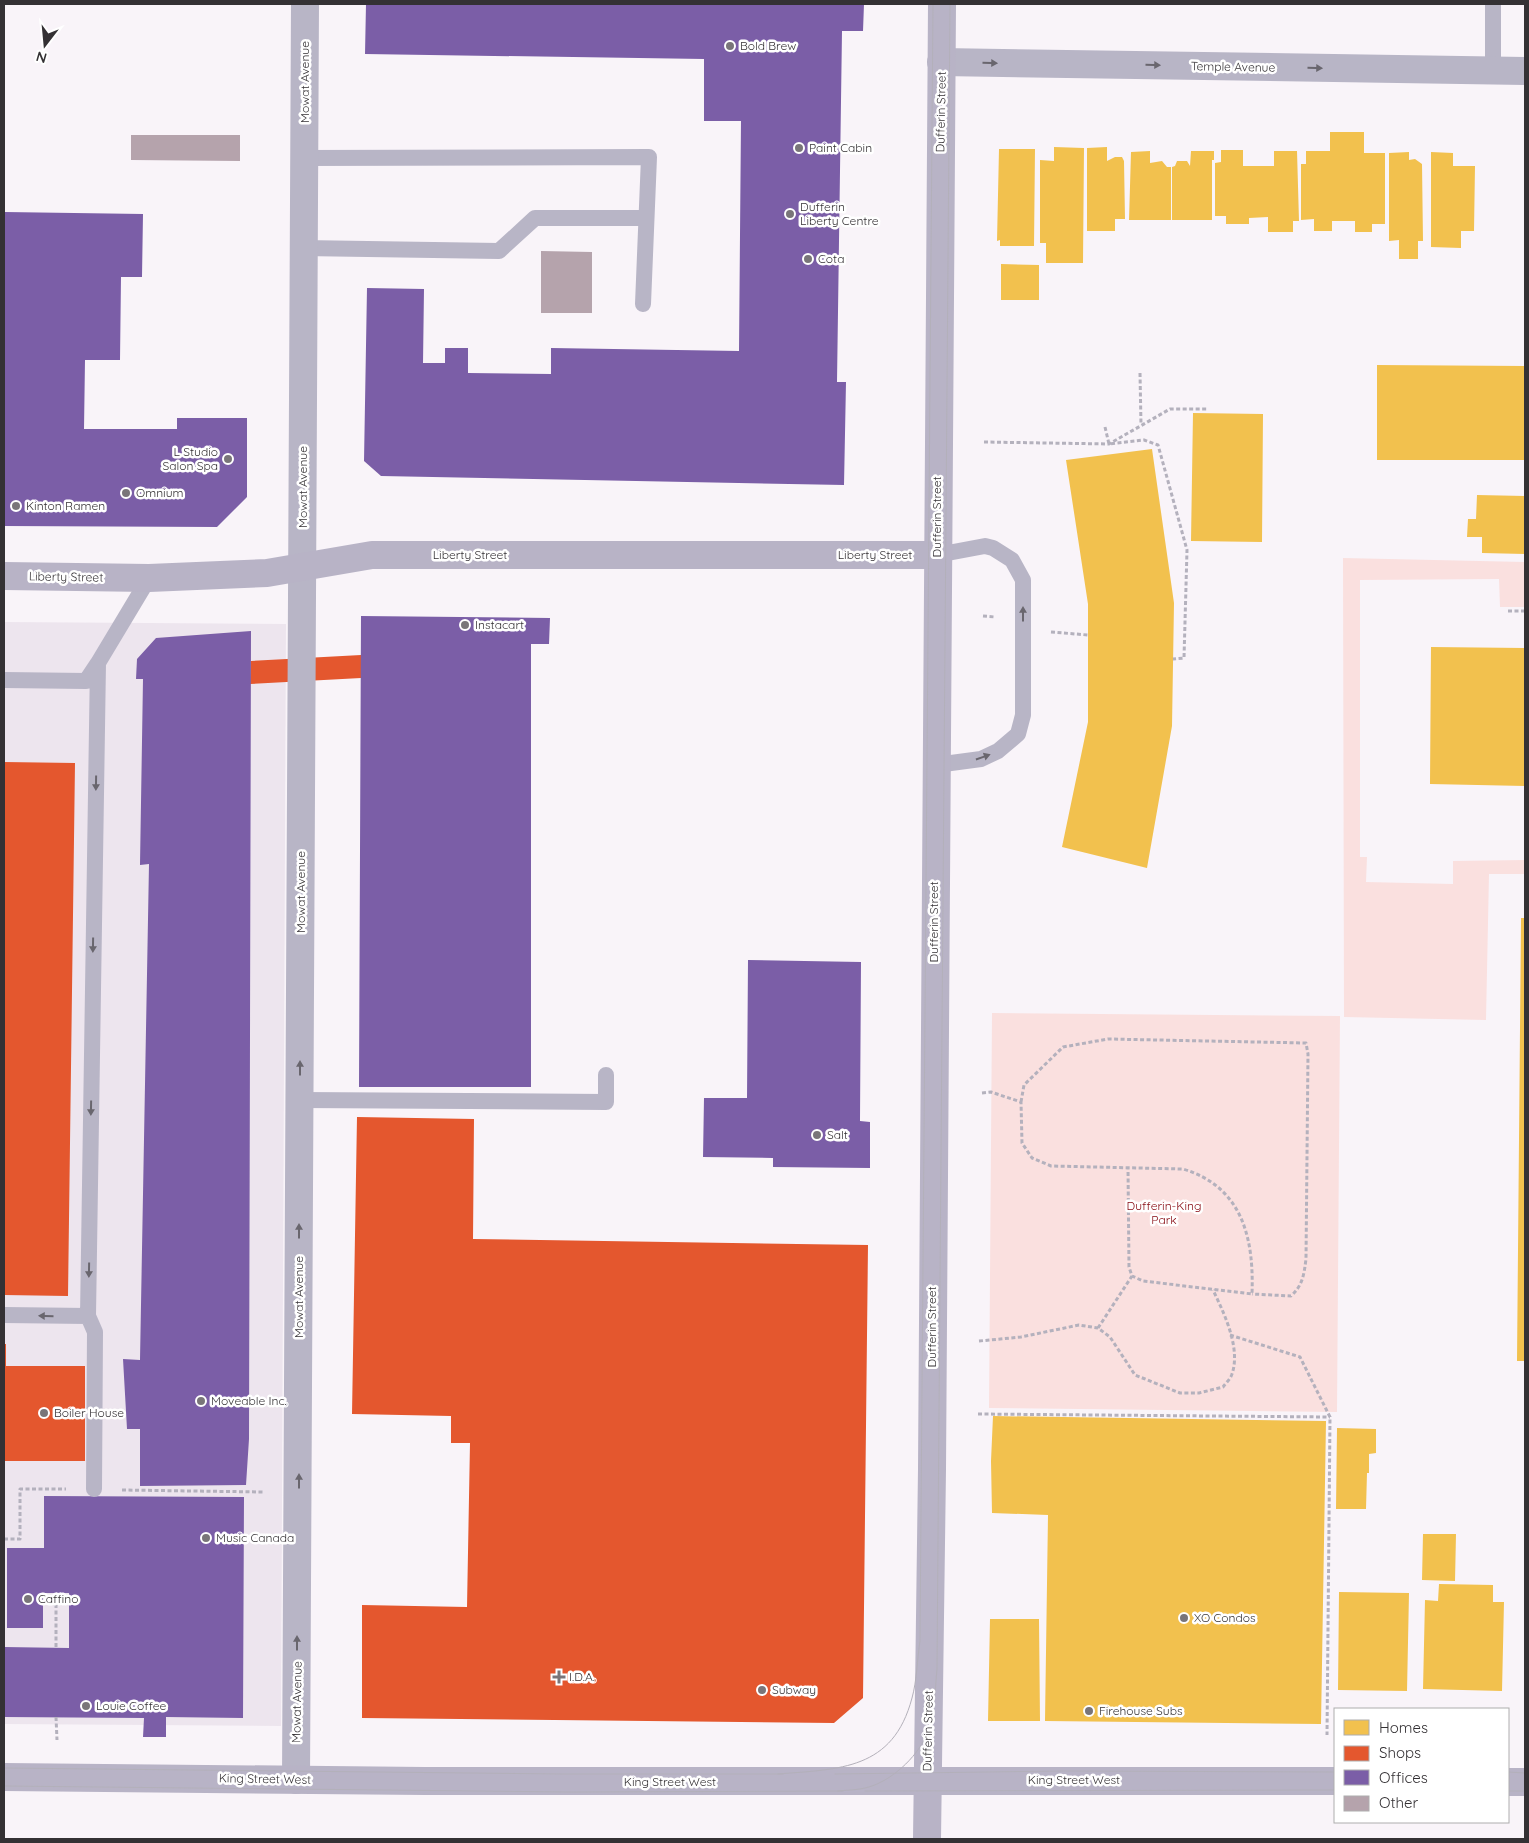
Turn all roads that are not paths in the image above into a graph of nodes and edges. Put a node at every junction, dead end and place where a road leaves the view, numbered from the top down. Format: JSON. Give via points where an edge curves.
{"nodes":[{"id":1,"x":305,"y":4,"type":"edge"},
{"id":2,"x":942,"y":4,"type":"edge"},
{"id":3,"x":1493,"y":4,"type":"edge"},
{"id":4,"x":941,"y":62,"type":"junction"},
{"id":5,"x":1493,"y":71,"type":"junction"},
{"id":6,"x":1525,"y":71,"type":"edge"},
{"id":7,"x":304,"y":158,"type":"junction"},
{"id":8,"x":646,"y":218,"type":"junction"},
{"id":9,"x":302,"y":248,"type":"junction"},
{"id":10,"x":643,"y":304,"type":"dead end"},
{"id":11,"x":937,"y":555,"type":"junction"},
{"id":12,"x":303,"y":567,"type":"junction"},
{"id":13,"x":4,"y":576,"type":"edge"},
{"id":14,"x":149,"y":578,"type":"junction"},
{"id":15,"x":98,"y":663,"type":"junction"},
{"id":16,"x":4,"y":680,"type":"edge"},
{"id":17,"x":936,"y":765,"type":"junction"},
{"id":18,"x":606,"y":1076,"type":"dead end"},
{"id":19,"x":300,"y":1100,"type":"junction"},
{"id":20,"x":4,"y":1315,"type":"edge"},
{"id":21,"x":88,"y":1316,"type":"junction"},
{"id":22,"x":94,"y":1490,"type":"road end"},
{"id":23,"x":4,"y":1777,"type":"edge"},
{"id":24,"x":296,"y":1780,"type":"junction"},
{"id":25,"x":927,"y":1781,"type":"junction"},
{"id":26,"x":1334,"y":1781,"type":"edge"},
{"id":27,"x":1509,"y":1782,"type":"edge"},
{"id":28,"x":1525,"y":1782,"type":"edge"},
{"id":29,"x":927,"y":1839,"type":"edge"}],
"edges":[{"from":1,"to":7,"type":"street","name":"Mowat Avenue"},
{"from":2,"to":4,"type":"main road","name":"Dufferin Street"},
{"from":3,"to":5,"type":"lane"},
{"from":4,"to":5,"type":"street","name":"Temple Avenue","one_way":true},
{"from":4,"to":11,"type":"main road","name":"Dufferin Street"},
{"from":5,"to":6,"type":"street","name":"Temple Avenue"},
{"from":7,"to":8,"type":"lane","via":[[649,157]]},
{"from":7,"to":9,"type":"street","name":"Mowat Avenue"},
{"from":8,"to":9,"type":"lane","via":[[535,218],[499,251]]},
{"from":8,"to":10,"type":"lane"},
{"from":9,"to":12,"type":"street","name":"Mowat Avenue"},
{"from":11,"to":12,"type":"main road","name":"Liberty Street","via":[[372,555]]},
{"from":11,"to":17,"type":"main road","name":"Dufferin Street"},
{"from":17,"to":11,"type":"lane","one_way":true,"via":[[981,759],[998,751],[1018,734],[1023,715],[1024,580],[1012,560],[993,548],[985,546]]},
{"from":12,"to":14,"type":"main road","name":"Liberty Street","via":[[267,573]]},
{"from":19,"to":12,"type":"street","name":"Mowat Avenue","one_way":true},
{"from":13,"to":14,"type":"main road","name":"Liberty Street"},
{"from":14,"to":15,"type":"lane"},
{"from":15,"to":16,"type":"lane","via":[[86,681]]},
{"from":15,"to":21,"type":"lane","one_way":true},
{"from":17,"to":25,"type":"main road","name":"Dufferin Street"},
{"from":18,"to":19,"type":"lane","via":[[606,1102]]},
{"from":24,"to":19,"type":"street","name":"Mowat Avenue","one_way":true},
{"from":21,"to":20,"type":"lane","one_way":true},
{"from":21,"to":22,"type":"lane","via":[[95,1332]]},
{"from":23,"to":24,"type":"main road","name":"King Street West"},
{"from":24,"to":25,"type":"main road","name":"King Street West"},
{"from":25,"to":26,"type":"main road","name":"King Street West"},
{"from":25,"to":29,"type":"main road","name":"Dufferin Street"},
{"from":27,"to":28,"type":"main road"}]}
